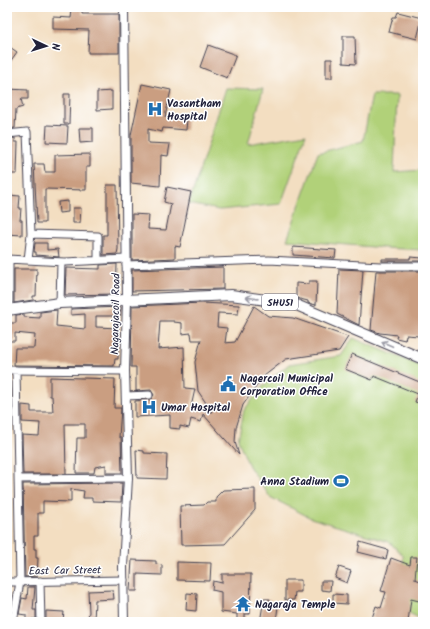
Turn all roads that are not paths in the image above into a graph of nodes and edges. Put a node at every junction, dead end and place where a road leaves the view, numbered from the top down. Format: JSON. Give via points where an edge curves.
{"nodes":[{"id":1,"x":124,"y":7,"type":"edge"},
{"id":2,"x":7,"y":134,"type":"edge"},
{"id":3,"x":31,"y":234,"type":"junction"},
{"id":4,"x":8,"y":259,"type":"edge"},
{"id":5,"x":28,"y":260,"type":"junction"},
{"id":6,"x":98,"y":260,"type":"junction"},
{"id":7,"x":61,"y":262,"type":"junction"},
{"id":8,"x":126,"y":262,"type":"junction"},
{"id":9,"x":423,"y":266,"type":"edge"},
{"id":10,"x":127,"y":300,"type":"junction"},
{"id":11,"x":60,"y":303,"type":"junction"},
{"id":12,"x":8,"y":310,"type":"edge"},
{"id":13,"x":423,"y":359,"type":"edge"},
{"id":14,"x":7,"y":370,"type":"edge"},
{"id":15,"x":16,"y":370,"type":"junction"},
{"id":16,"x":125,"y":371,"type":"junction"},
{"id":17,"x":149,"y":395,"type":"dead end"},
{"id":18,"x":126,"y":396,"type":"junction"},
{"id":19,"x":128,"y":478,"type":"junction"},
{"id":20,"x":18,"y":479,"type":"junction"},
{"id":21,"x":124,"y":580,"type":"junction"},
{"id":22,"x":40,"y":581,"type":"junction"},
{"id":23,"x":7,"y":582,"type":"edge"},
{"id":24,"x":20,"y":582,"type":"junction"},
{"id":25,"x":13,"y":622,"type":"edge"},
{"id":26,"x":41,"y":622,"type":"edge"},
{"id":27,"x":124,"y":622,"type":"edge"}],
"edges":[{"from":1,"to":8,"type":"street","name":"Nagarajacoil Road"},
{"from":2,"to":3,"type":"street","via":[[27,132]]},
{"from":3,"to":5,"type":"street"},
{"from":3,"to":6,"type":"street","via":[[98,236]]},
{"from":4,"to":5,"type":"street"},
{"from":4,"to":12,"type":"street"},
{"from":5,"to":7,"type":"street"},
{"from":6,"to":7,"type":"street"},
{"from":6,"to":8,"type":"street"},
{"from":7,"to":11,"type":"street"},
{"from":8,"to":9,"type":"street","via":[[269,260]]},
{"from":8,"to":10,"type":"street","name":"Nagarajacoil Road"},
{"from":10,"to":11,"type":"main road","number":"SHU51"},
{"from":13,"to":10,"type":"main road","number":"SHU51","one_way":true,"via":[[294,304],[218,295]]},
{"from":10,"to":16,"type":"street","name":"Nagarajacoil Road"},
{"from":11,"to":12,"type":"main road","number":"SHU51"},
{"from":14,"to":15,"type":"street"},
{"from":15,"to":16,"type":"street"},
{"from":15,"to":20,"type":"street"},
{"from":16,"to":18,"type":"street","name":"Nagarajacoil Road"},
{"from":17,"to":18,"type":"street"},
{"from":18,"to":19,"type":"street","name":"Nagarajacoil Road"},
{"from":19,"to":20,"type":"street"},
{"from":19,"to":21,"type":"street","name":"Nagarajacoil Road"},
{"from":20,"to":24,"type":"street"},
{"from":21,"to":22,"type":"street","name":"East Car Street"},
{"from":21,"to":27,"type":"street","name":"Nagarajacoil Road"},
{"from":22,"to":24,"type":"street","name":"East Car Street"},
{"from":22,"to":26,"type":"street"},
{"from":23,"to":24,"type":"street","name":"East Car Street"},
{"from":24,"to":25,"type":"street"}]}
